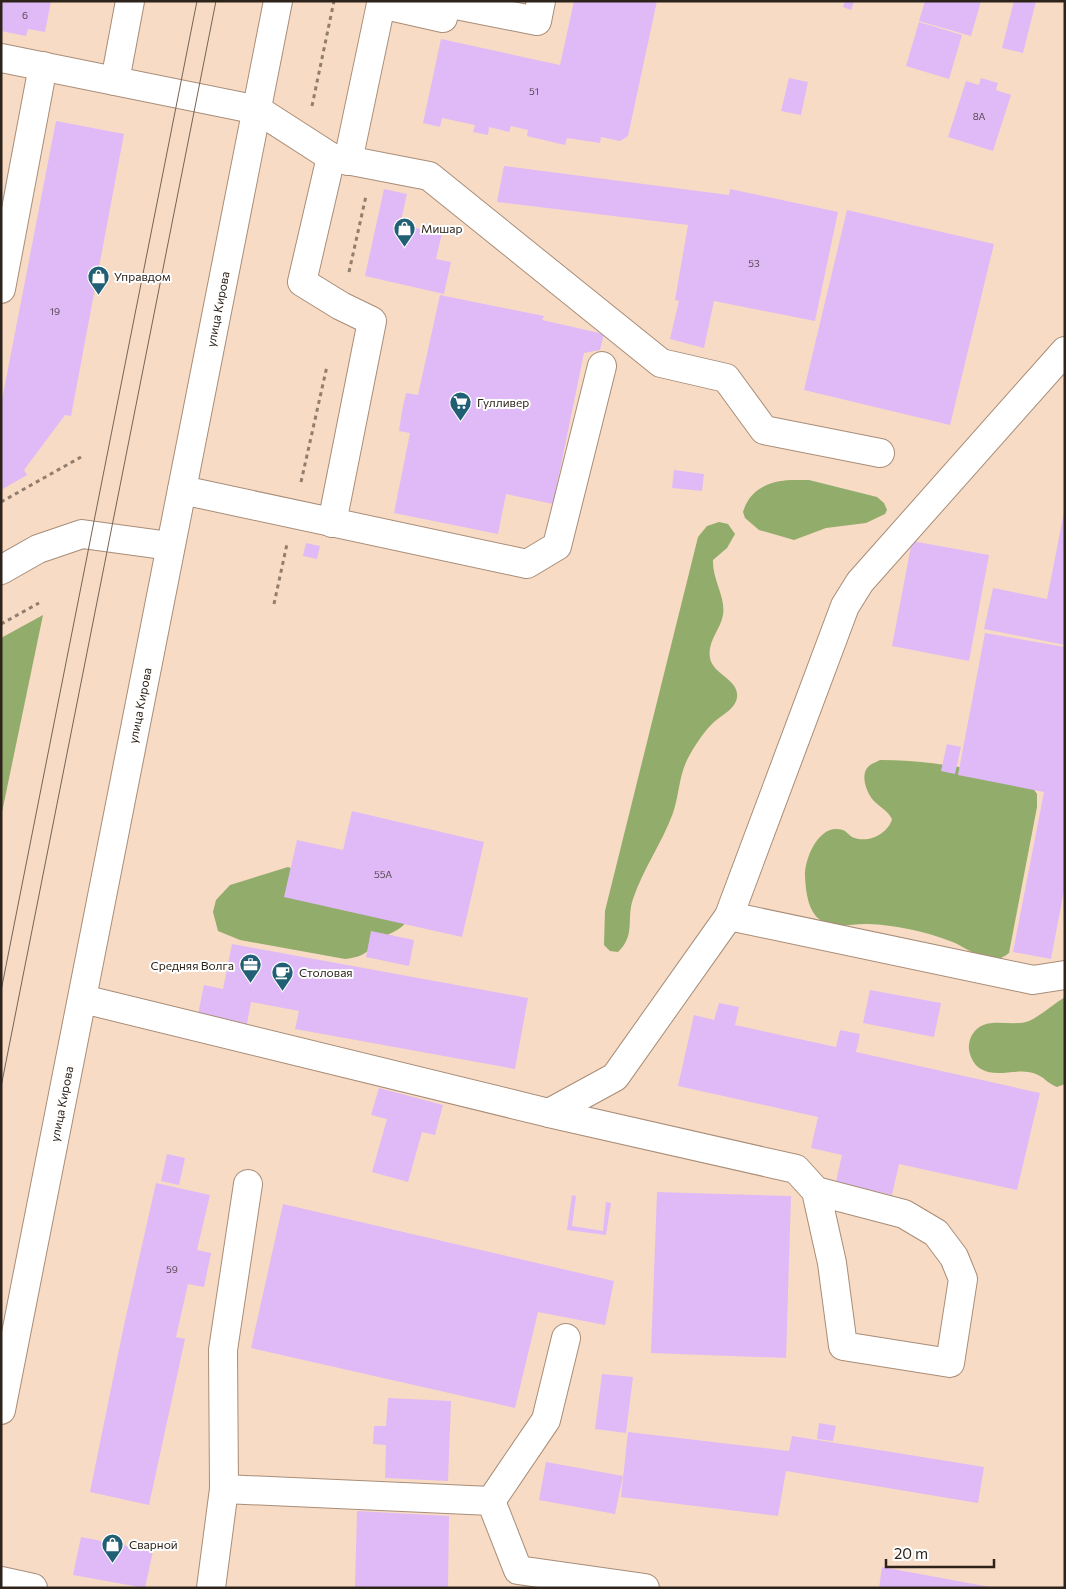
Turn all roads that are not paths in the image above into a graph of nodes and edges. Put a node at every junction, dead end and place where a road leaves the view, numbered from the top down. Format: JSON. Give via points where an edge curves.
{"nodes":[{"id":1,"x":130,"y":1,"type":"edge"},
{"id":2,"x":278,"y":1,"type":"edge"},
{"id":3,"x":541,"y":1,"type":"edge"},
{"id":4,"x":446,"y":2,"type":"edge"},
{"id":5,"x":1,"y":58,"type":"edge"},
{"id":6,"x":43,"y":66,"type":"junction"},
{"id":7,"x":114,"y":81,"type":"junction"},
{"id":8,"x":258,"y":110,"type":"junction"},
{"id":9,"x":351,"y":161,"type":"junction"},
{"id":10,"x":1,"y":289,"type":"edge"},
{"id":11,"x":1065,"y":351,"type":"edge"},
{"id":12,"x":602,"y":366,"type":"dead end"},
{"id":13,"x":880,"y":453,"type":"dead end"},
{"id":14,"x":182,"y":490,"type":"junction"},
{"id":15,"x":332,"y":523,"type":"junction"},
{"id":16,"x":170,"y":546,"type":"junction"},
{"id":17,"x":1,"y":570,"type":"edge"},
{"id":18,"x":730,"y":916,"type":"junction"},
{"id":19,"x":1065,"y":975,"type":"edge"},
{"id":20,"x":83,"y":999,"type":"junction"},
{"id":21,"x":549,"y":1113,"type":"junction"},
{"id":22,"x":248,"y":1184,"type":"dead end"},
{"id":23,"x":816,"y":1191,"type":"junction"},
{"id":24,"x":566,"y":1338,"type":"dead end"},
{"id":25,"x":1,"y":1410,"type":"edge"},
{"id":26,"x":224,"y":1489,"type":"junction"},
{"id":27,"x":491,"y":1501,"type":"junction"},
{"id":28,"x":1,"y":1581,"type":"edge"},
{"id":29,"x":33,"y":1588,"type":"edge"},
{"id":30,"x":211,"y":1588,"type":"edge"},
{"id":31,"x":646,"y":1588,"type":"edge"}],
"edges":[{"from":1,"to":7,"type":"main road"},
{"from":2,"to":8,"type":"main road","name":"улица Кирова"},
{"from":3,"to":4,"type":"main road","via":[[537,21]]},
{"from":4,"to":9,"type":"main road","via":[[443,18],[381,4]]},
{"from":5,"to":6,"type":"main road"},
{"from":6,"to":7,"type":"main road"},
{"from":6,"to":10,"type":"main road"},
{"from":7,"to":8,"type":"main road"},
{"from":8,"to":9,"type":"main road","via":[[305,141]]},
{"from":8,"to":14,"type":"main road","name":"улица Кирова"},
{"from":9,"to":13,"type":"main road","via":[[429,176],[661,363],[726,378],[764,430]]},
{"from":9,"to":15,"type":"main road","via":[[302,282],[372,320]]},
{"from":11,"to":18,"type":"main road","via":[[860,582],[844,606]]},
{"from":12,"to":15,"type":"main road","via":[[556,546],[527,564]]},
{"from":14,"to":15,"type":"main road"},
{"from":14,"to":16,"type":"main road","name":"улица Кирова"},
{"from":16,"to":17,"type":"main road","via":[[82,534],[38,549]]},
{"from":16,"to":20,"type":"main road","name":"улица Кирова"},
{"from":18,"to":19,"type":"main road","via":[[1032,980]]},
{"from":18,"to":21,"type":"main road","via":[[615,1077]]},
{"from":20,"to":21,"type":"main road"},
{"from":20,"to":25,"type":"main road","name":"улица Кирова"},
{"from":21,"to":23,"type":"main road","via":[[796,1169]]},
{"from":22,"to":26,"type":"main road","via":[[223,1350]]},
{"from":23,"to":23,"type":"main road","via":[[832,1263],[843,1346],[950,1363],[963,1279],[954,1257],[936,1233],[904,1214]]},
{"from":24,"to":27,"type":"main road","via":[[546,1420]]},
{"from":26,"to":27,"type":"main road"},
{"from":26,"to":30,"type":"main road"},
{"from":27,"to":31,"type":"main road","via":[[518,1570]]},
{"from":28,"to":29,"type":"main road"}]}
